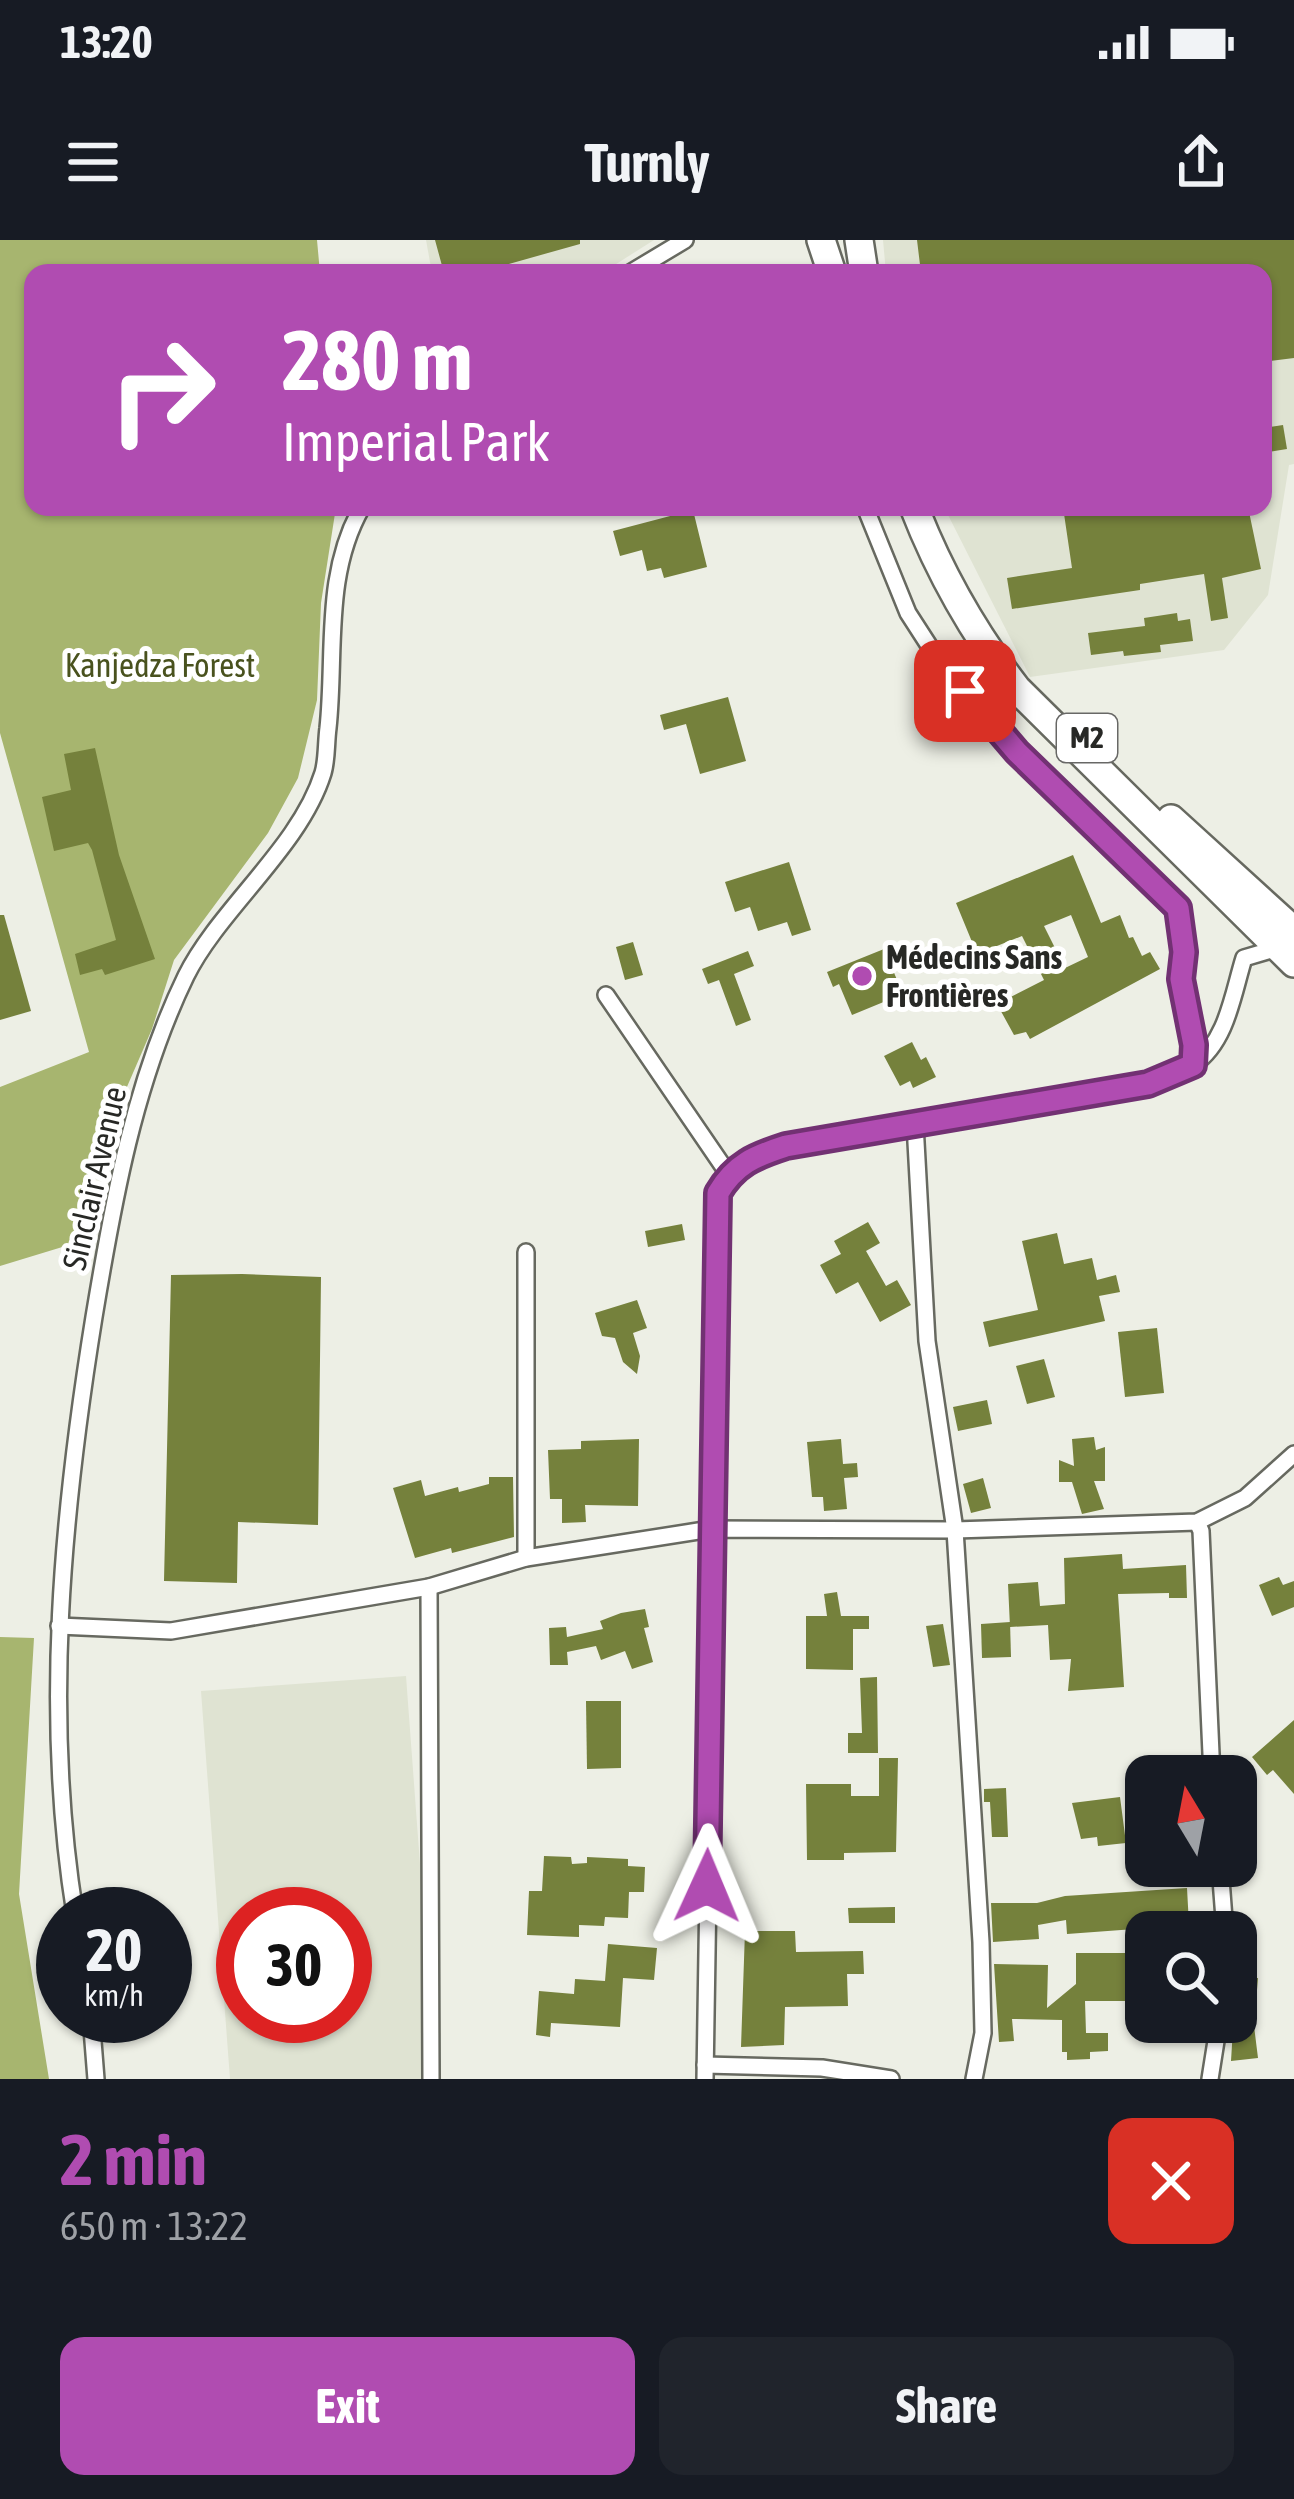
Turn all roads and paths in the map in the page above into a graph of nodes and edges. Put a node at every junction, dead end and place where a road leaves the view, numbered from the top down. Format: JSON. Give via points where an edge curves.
{"nodes":[{"id":1,"x":685,"y":240,"type":"edge"},
{"id":2,"x":645,"y":264,"type":"edge"},
{"id":3,"x":357,"y":516,"type":"edge"},
{"id":4,"x":869,"y":516,"type":"edge"},
{"id":5,"x":918,"y":516,"type":"edge"},
{"id":6,"x":931,"y":516,"type":"edge"},
{"id":7,"x":1290,"y":946,"type":"edge"},
{"id":8,"x":606,"y":994,"type":"dead end"},
{"id":9,"x":1193,"y":1065,"type":"junction"},
{"id":10,"x":915,"y":1124,"type":"junction"},
{"id":11,"x":729,"y":1175,"type":"junction"},
{"id":12,"x":526,"y":1252,"type":"dead end"},
{"id":13,"x":1294,"y":1454,"type":"edge"},
{"id":14,"x":1196,"y":1522,"type":"junction"},
{"id":15,"x":711,"y":1529,"type":"junction"},
{"id":16,"x":955,"y":1530,"type":"junction"},
{"id":17,"x":526,"y":1558,"type":"junction"},
{"id":18,"x":429,"y":1587,"type":"junction"},
{"id":19,"x":59,"y":1626,"type":"junction"},
{"id":20,"x":1211,"y":1755,"type":"edge"},
{"id":21,"x":71,"y":1887,"type":"edge"},
{"id":22,"x":93,"y":2043,"type":"edge"},
{"id":23,"x":1216,"y":2043,"type":"edge"},
{"id":24,"x":705,"y":2072,"type":"edge"},
{"id":25,"x":96,"y":2079,"type":"edge"},
{"id":26,"x":431,"y":2079,"type":"edge"},
{"id":27,"x":891,"y":2079,"type":"edge"},
{"id":28,"x":974,"y":2079,"type":"edge"},
{"id":29,"x":1210,"y":2079,"type":"edge"}],
"edges":[{"from":1,"to":2,"type":"street"},
{"from":3,"to":19,"type":"street","name":"Sinclair Avenue","via":[[333,590],[323,772],[304,814],[187,974],[116,1182],[72,1452]]},
{"from":4,"to":9,"type":"street","via":[[908,613],[939,661],[1017,752],[1178,908]]},
{"from":5,"to":7,"type":"highway","number":"M2","via":[[948,587],[1017,688]]},
{"from":6,"to":7,"type":"highway","number":"M2","via":[[961,581],[1029,679]]},
{"from":7,"to":9,"type":"street","via":[[1244,958],[1225,1024]]},
{"from":8,"to":11,"type":"street"},
{"from":9,"to":10,"type":"street","via":[[1148,1084]]},
{"from":10,"to":11,"type":"street","via":[[786,1146]]},
{"from":10,"to":16,"type":"street","via":[[927,1341]]},
{"from":11,"to":15,"type":"street","via":[[718,1193]]},
{"from":12,"to":17,"type":"street"},
{"from":13,"to":14,"type":"street","via":[[1245,1498]]},
{"from":14,"to":16,"type":"street"},
{"from":14,"to":20,"type":"street"},
{"from":15,"to":16,"type":"street"},
{"from":15,"to":17,"type":"street"},
{"from":15,"to":24,"type":"street"},
{"from":16,"to":28,"type":"street","via":[[981,1942],[983,2033]]},
{"from":17,"to":18,"type":"street"},
{"from":18,"to":19,"type":"street","via":[[171,1631]]},
{"from":18,"to":26,"type":"street"},
{"from":19,"to":21,"type":"street","name":"Sinclair Avenue","via":[[57,1754]]},
{"from":22,"to":25,"type":"street"},
{"from":23,"to":29,"type":"street"},
{"from":24,"to":27,"type":"street","via":[[821,2068]]}]}
